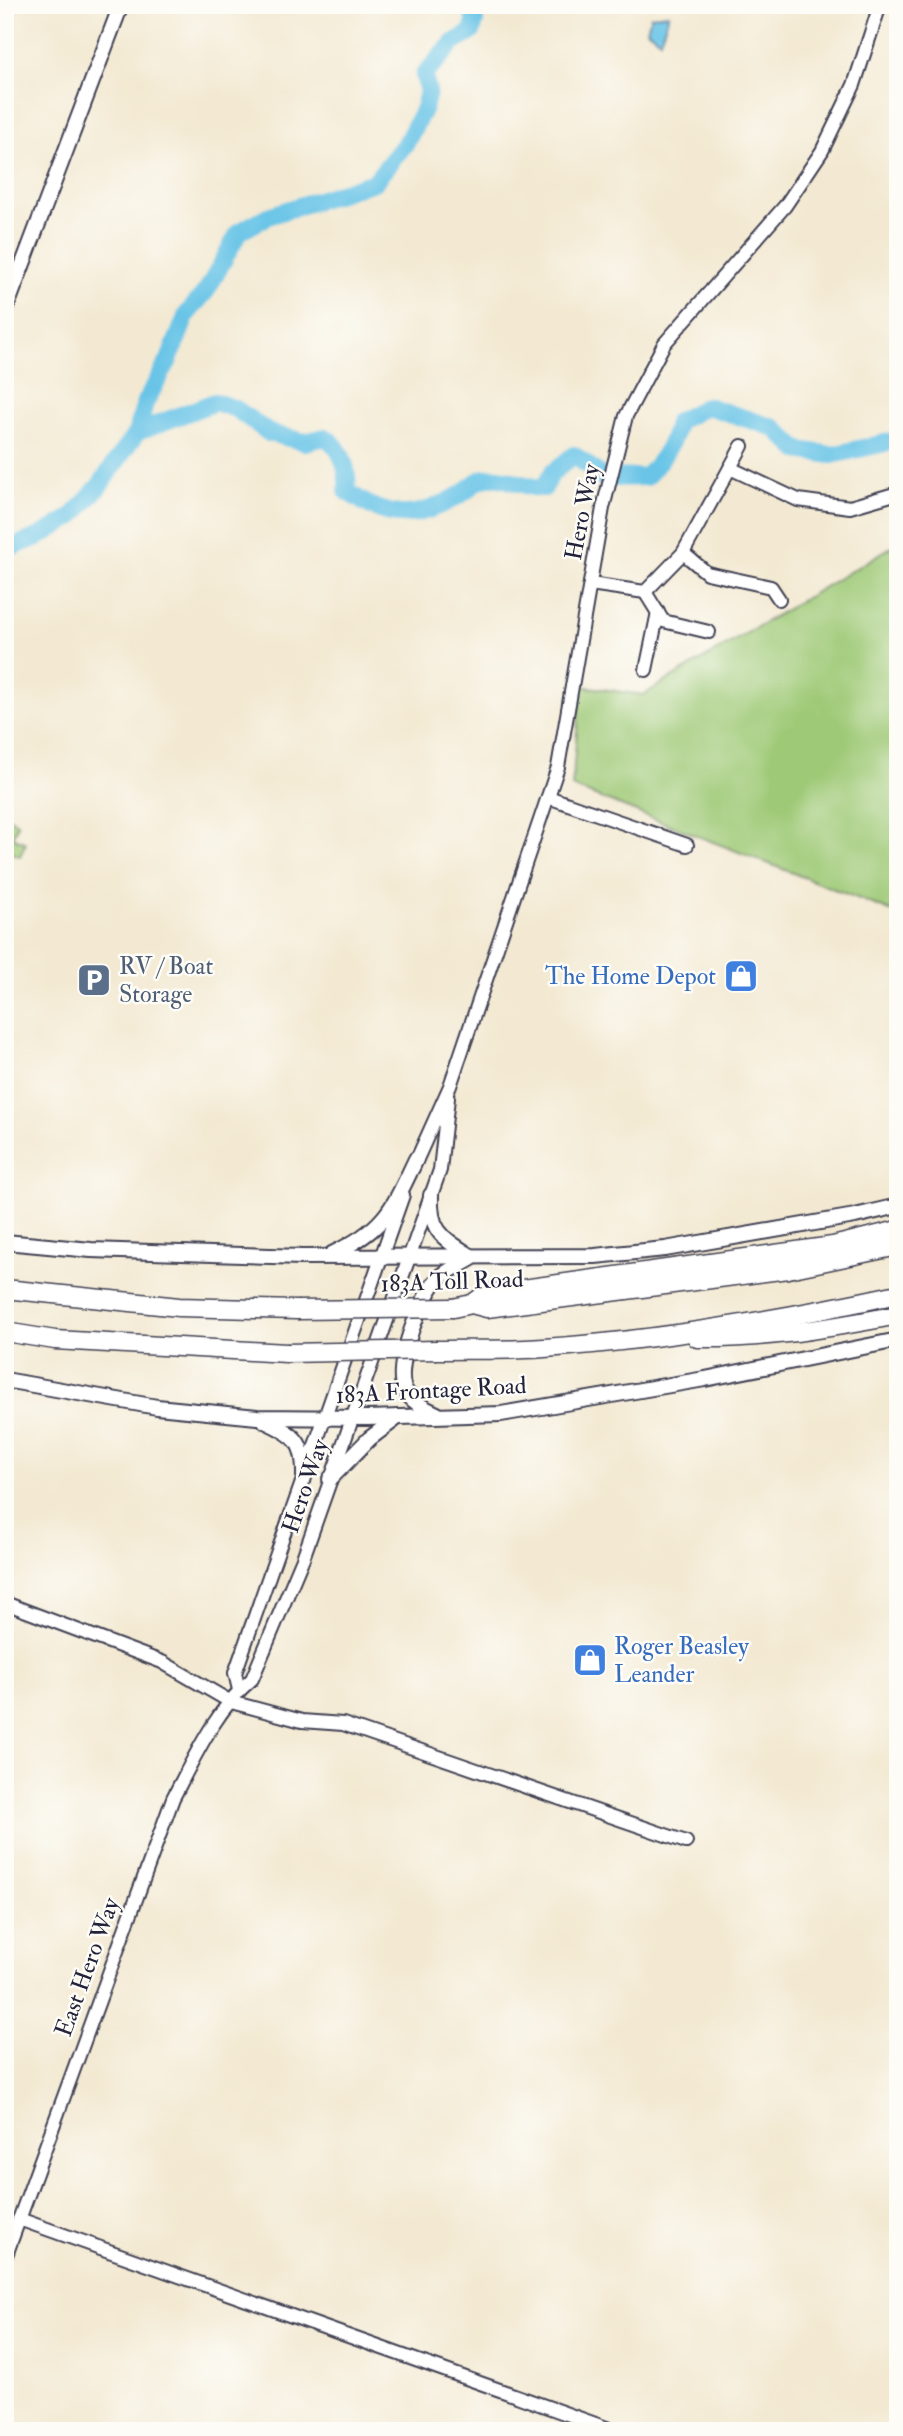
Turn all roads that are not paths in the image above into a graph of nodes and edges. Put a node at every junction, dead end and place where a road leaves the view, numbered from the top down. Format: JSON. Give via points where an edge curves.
{"nodes":[{"id":1,"x":121,"y":5,"type":"edge"},
{"id":2,"x":880,"y":5,"type":"edge"},
{"id":3,"x":5,"y":311,"type":"edge"},
{"id":4,"x":742,"y":446,"type":"dead end"},
{"id":5,"x":730,"y":468,"type":"junction"},
{"id":6,"x":898,"y":493,"type":"edge"},
{"id":7,"x":683,"y":553,"type":"junction"},
{"id":8,"x":590,"y":584,"type":"junction"},
{"id":9,"x":645,"y":592,"type":"junction"},
{"id":10,"x":779,"y":599,"type":"dead end"},
{"id":11,"x":658,"y":612,"type":"junction"},
{"id":12,"x":709,"y":632,"type":"dead end"},
{"id":13,"x":646,"y":670,"type":"dead end"},
{"id":14,"x":548,"y":797,"type":"junction"},
{"id":15,"x":687,"y":845,"type":"dead end"},
{"id":16,"x":450,"y":1086,"type":"junction"},
{"id":17,"x":416,"y":1159,"type":"junction"},
{"id":18,"x":431,"y":1195,"type":"junction"},
{"id":19,"x":898,"y":1206,"type":"edge"},
{"id":20,"x":898,"y":1230,"type":"edge"},
{"id":21,"x":5,"y":1242,"type":"edge"},
{"id":22,"x":898,"y":1246,"type":"edge"},
{"id":23,"x":326,"y":1256,"type":"junction"},
{"id":24,"x":382,"y":1257,"type":"junction"},
{"id":25,"x":409,"y":1257,"type":"junction"},
{"id":26,"x":473,"y":1258,"type":"junction"},
{"id":27,"x":5,"y":1289,"type":"edge"},
{"id":28,"x":898,"y":1294,"type":"edge"},
{"id":29,"x":472,"y":1304,"type":"junction"},
{"id":30,"x":898,"y":1315,"type":"edge"},
{"id":31,"x":5,"y":1332,"type":"edge"},
{"id":32,"x":648,"y":1338,"type":"junction"},
{"id":33,"x":898,"y":1340,"type":"edge"},
{"id":34,"x":5,"y":1380,"type":"edge"},
{"id":35,"x":440,"y":1416,"type":"junction"},
{"id":36,"x":257,"y":1417,"type":"junction"},
{"id":37,"x":326,"y":1417,"type":"junction"},
{"id":38,"x":398,"y":1417,"type":"junction"},
{"id":39,"x":352,"y":1418,"type":"junction"},
{"id":40,"x":304,"y":1478,"type":"junction"},
{"id":41,"x":330,"y":1479,"type":"junction"},
{"id":42,"x":5,"y":1603,"type":"edge"},
{"id":43,"x":239,"y":1690,"type":"junction"},
{"id":44,"x":231,"y":1702,"type":"junction"},
{"id":45,"x":686,"y":1842,"type":"dead end"},
{"id":46,"x":19,"y":2219,"type":"junction"},
{"id":47,"x":5,"y":2258,"type":"edge"},
{"id":48,"x":615,"y":2431,"type":"edge"}],
"edges":[{"from":1,"to":3,"type":"main road"},
{"from":2,"to":8,"type":"street","name":"Hero Way","via":[[854,85],[822,151],[785,206],[664,344],[626,416]]},
{"from":4,"to":5,"type":"street"},
{"from":5,"to":6,"type":"street","via":[[799,500],[850,507]]},
{"from":5,"to":7,"type":"street"},
{"from":7,"to":9,"type":"street"},
{"from":7,"to":10,"type":"street","via":[[707,573],[771,587]]},
{"from":8,"to":9,"type":"street"},
{"from":8,"to":14,"type":"street","name":"Hero Way","via":[[569,715]]},
{"from":9,"to":11,"type":"street"},
{"from":11,"to":12,"type":"street","via":[[663,621]]},
{"from":11,"to":13,"type":"street"},
{"from":14,"to":15,"type":"street"},
{"from":14,"to":16,"type":"street","name":"Hero Way"},
{"from":16,"to":17,"type":"street","name":"Hero Way"},
{"from":16,"to":18,"type":"street","name":"Hero Way","via":[[440,1170]]},
{"from":17,"to":23,"type":"main road","via":[[380,1225]]},
{"from":17,"to":24,"type":"street","name":"Hero Way"},
{"from":18,"to":25,"type":"street","name":"Hero Way"},
{"from":18,"to":26,"type":"main road","via":[[432,1224]]},
{"from":19,"to":26,"type":"main road","via":[[665,1248],[596,1256]]},
{"from":20,"to":29,"type":"highway","via":[[820,1248],[486,1294]]},
{"from":21,"to":23,"type":"main road","via":[[90,1250]]},
{"from":22,"to":29,"type":"highway","name":"183A Toll Road","via":[[736,1277],[487,1308]]},
{"from":23,"to":24,"type":"main road"},
{"from":24,"to":25,"type":"main road"},
{"from":24,"to":37,"type":"street","name":"Hero Way"},
{"from":25,"to":26,"type":"main road"},
{"from":25,"to":39,"type":"street","name":"Hero Way"},
{"from":26,"to":35,"type":"main road","via":[[430,1289],[420,1305],[401,1369],[402,1385],[410,1397]]},
{"from":27,"to":29,"type":"highway","name":"183A Toll Road","bridge":true,"via":[[179,1307],[297,1310]]},
{"from":28,"to":32,"type":"highway"},
{"from":30,"to":32,"type":"highway","via":[[735,1339]]},
{"from":31,"to":32,"type":"highway","bridge":true,"via":[[55,1340],[287,1353],[543,1348]]},
{"from":33,"to":35,"type":"main road","name":"183A Frontage Road","via":[[602,1398],[500,1414]]},
{"from":34,"to":36,"type":"main road","name":"183A Frontage Road","via":[[157,1408]]},
{"from":35,"to":38,"type":"main road","name":"183A Frontage Road"},
{"from":36,"to":37,"type":"main road","name":"183A Frontage Road"},
{"from":36,"to":40,"type":"main road","via":[[288,1431],[298,1442],[305,1456]]},
{"from":37,"to":39,"type":"main road","name":"183A Frontage Road"},
{"from":37,"to":40,"type":"street","name":"Hero Way"},
{"from":38,"to":39,"type":"main road","name":"183A Frontage Road"},
{"from":38,"to":41,"type":"main road"},
{"from":39,"to":41,"type":"street","name":"Hero Way"},
{"from":40,"to":43,"type":"street","name":"Hero Way","via":[[235,1673]]},
{"from":41,"to":43,"type":"street","name":"Hero Way","via":[[272,1637],[252,1679]]},
{"from":42,"to":44,"type":"street","via":[[162,1661]]},
{"from":43,"to":44,"type":"street","name":"Hero Way"},
{"from":44,"to":45,"type":"street","via":[[302,1721],[343,1724]]},
{"from":44,"to":46,"type":"street","name":"East Hero Way","via":[[173,1798]]},
{"from":46,"to":47,"type":"street","name":"East Hero Way"},
{"from":46,"to":48,"type":"street"}]}
